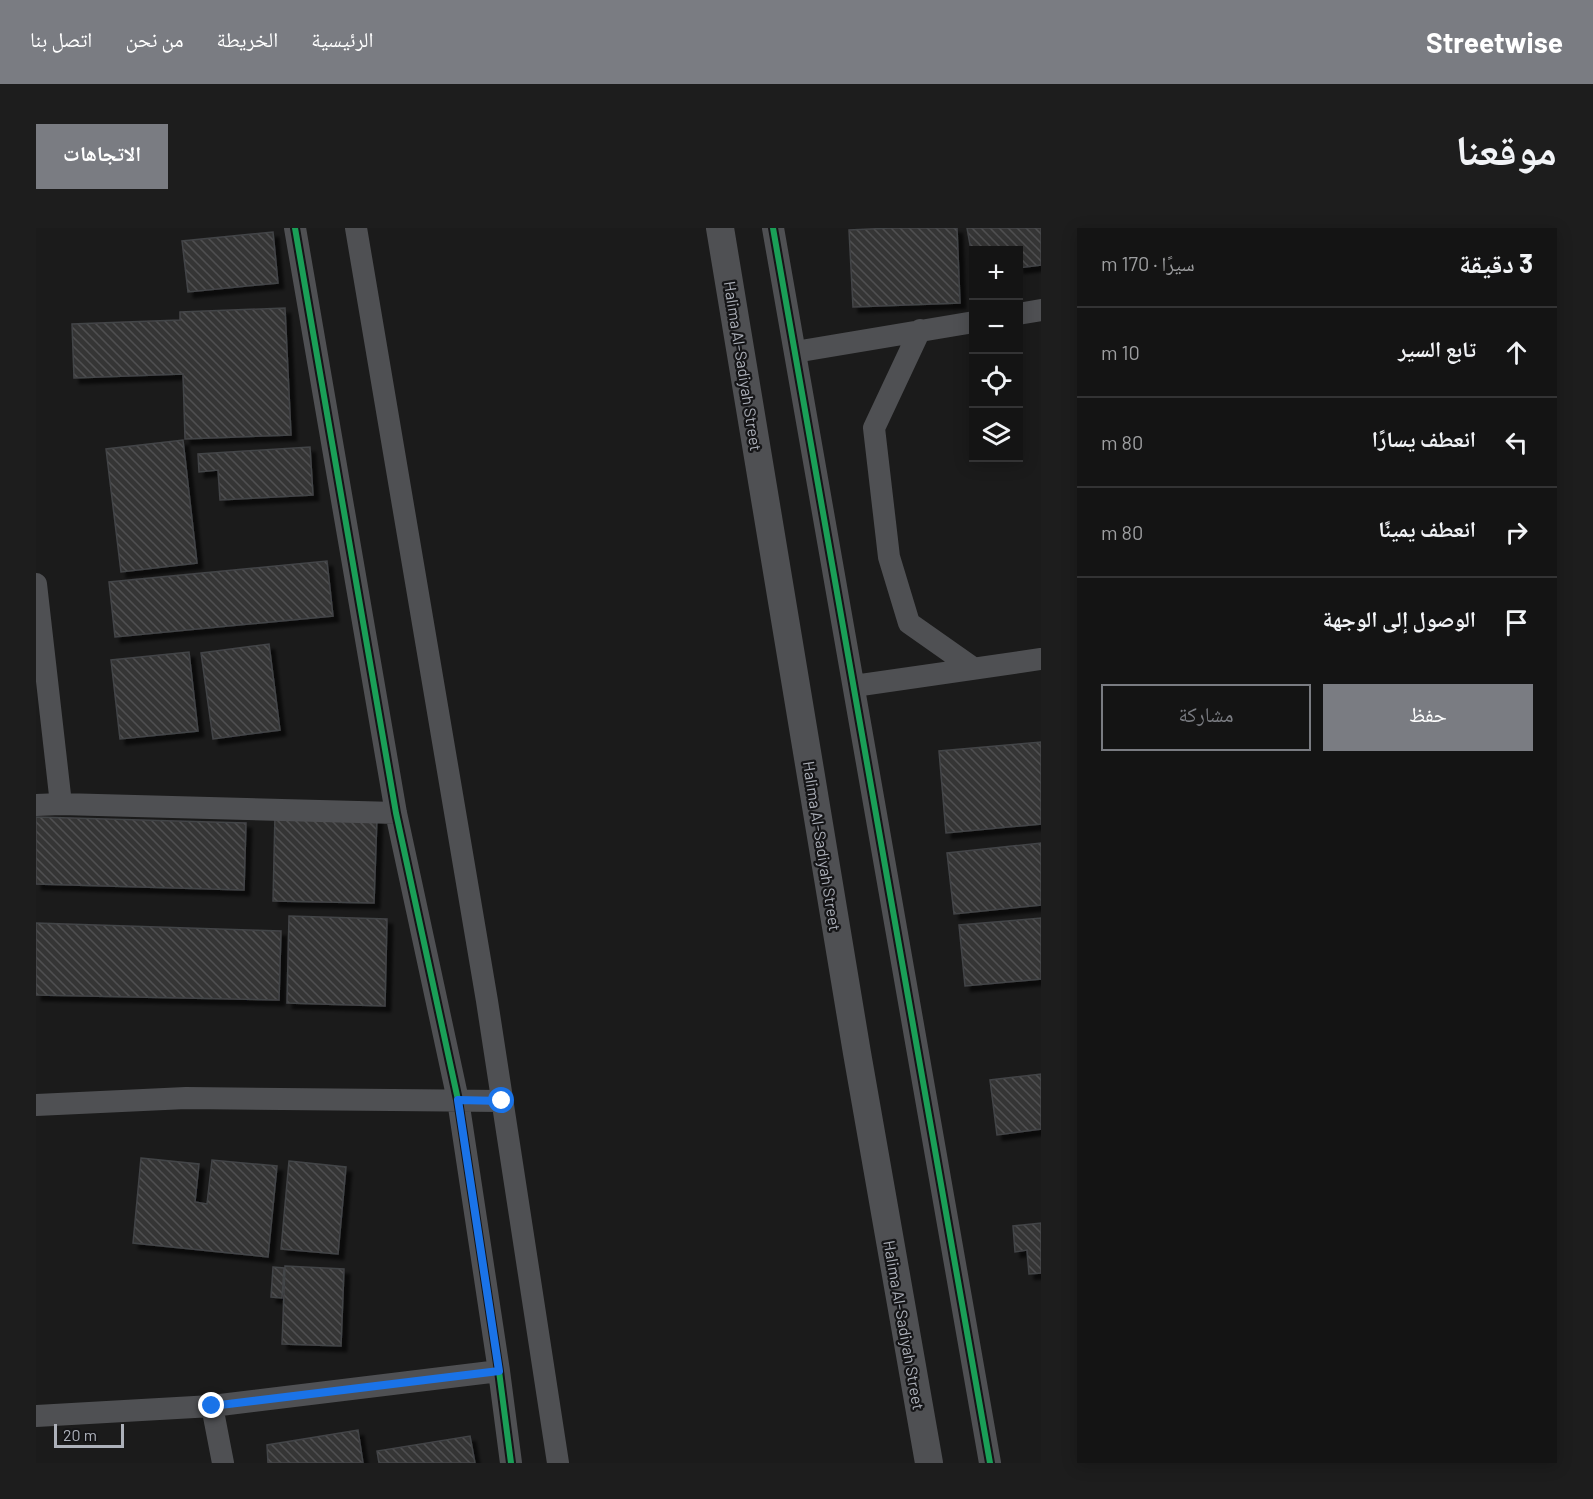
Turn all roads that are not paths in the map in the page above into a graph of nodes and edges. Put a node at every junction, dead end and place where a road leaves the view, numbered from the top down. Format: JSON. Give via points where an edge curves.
{"nodes":[{"id":1,"x":295,"y":228,"type":"edge"},
{"id":2,"x":356,"y":228,"type":"edge"},
{"id":3,"x":720,"y":228,"type":"edge"},
{"id":4,"x":773,"y":228,"type":"edge"},
{"id":5,"x":1041,"y":310,"type":"edge"},
{"id":6,"x":1023,"y":313,"type":"edge"},
{"id":7,"x":969,"y":323,"type":"edge"},
{"id":8,"x":920,"y":330,"type":"junction"},
{"id":9,"x":795,"y":352,"type":"junction"},
{"id":10,"x":36,"y":584,"type":"edge"},
{"id":11,"x":1041,"y":658,"type":"edge"},
{"id":12,"x":974,"y":668,"type":"junction"},
{"id":13,"x":854,"y":686,"type":"junction"},
{"id":14,"x":61,"y":804,"type":"junction"},
{"id":15,"x":36,"y":805,"type":"edge"},
{"id":16,"x":396,"y":813,"type":"junction"},
{"id":17,"x":458,"y":1100,"type":"junction"},
{"id":18,"x":502,"y":1101,"type":"junction"},
{"id":19,"x":36,"y":1106,"type":"edge"},
{"id":20,"x":499,"y":1371,"type":"junction"},
{"id":21,"x":212,"y":1406,"type":"junction"},
{"id":22,"x":36,"y":1416,"type":"edge"},
{"id":23,"x":223,"y":1463,"type":"edge"},
{"id":24,"x":511,"y":1463,"type":"edge"},
{"id":25,"x":558,"y":1463,"type":"edge"},
{"id":26,"x":929,"y":1463,"type":"edge"},
{"id":27,"x":990,"y":1463,"type":"edge"}],
"edges":[{"from":1,"to":16,"type":"street"},
{"from":2,"to":18,"type":"street"},
{"from":3,"to":26,"type":"street","name":"Halima Al-Sadiyah Street"},
{"from":4,"to":9,"type":"street"},
{"from":5,"to":6,"type":"street"},
{"from":7,"to":8,"type":"street"},
{"from":8,"to":9,"type":"street"},
{"from":8,"to":12,"type":"street","via":[[874,428],[889,557],[909,623]]},
{"from":9,"to":13,"type":"street"},
{"from":10,"to":14,"type":"street"},
{"from":11,"to":12,"type":"street"},
{"from":12,"to":13,"type":"street"},
{"from":13,"to":27,"type":"street"},
{"from":14,"to":15,"type":"street"},
{"from":14,"to":16,"type":"street"},
{"from":16,"to":17,"type":"street"},
{"from":17,"to":18,"type":"street"},
{"from":17,"to":19,"type":"street","via":[[186,1098]]},
{"from":17,"to":20,"type":"street"},
{"from":18,"to":25,"type":"street"},
{"from":20,"to":21,"type":"street"},
{"from":20,"to":24,"type":"street"},
{"from":21,"to":22,"type":"street"},
{"from":21,"to":23,"type":"street"}]}
